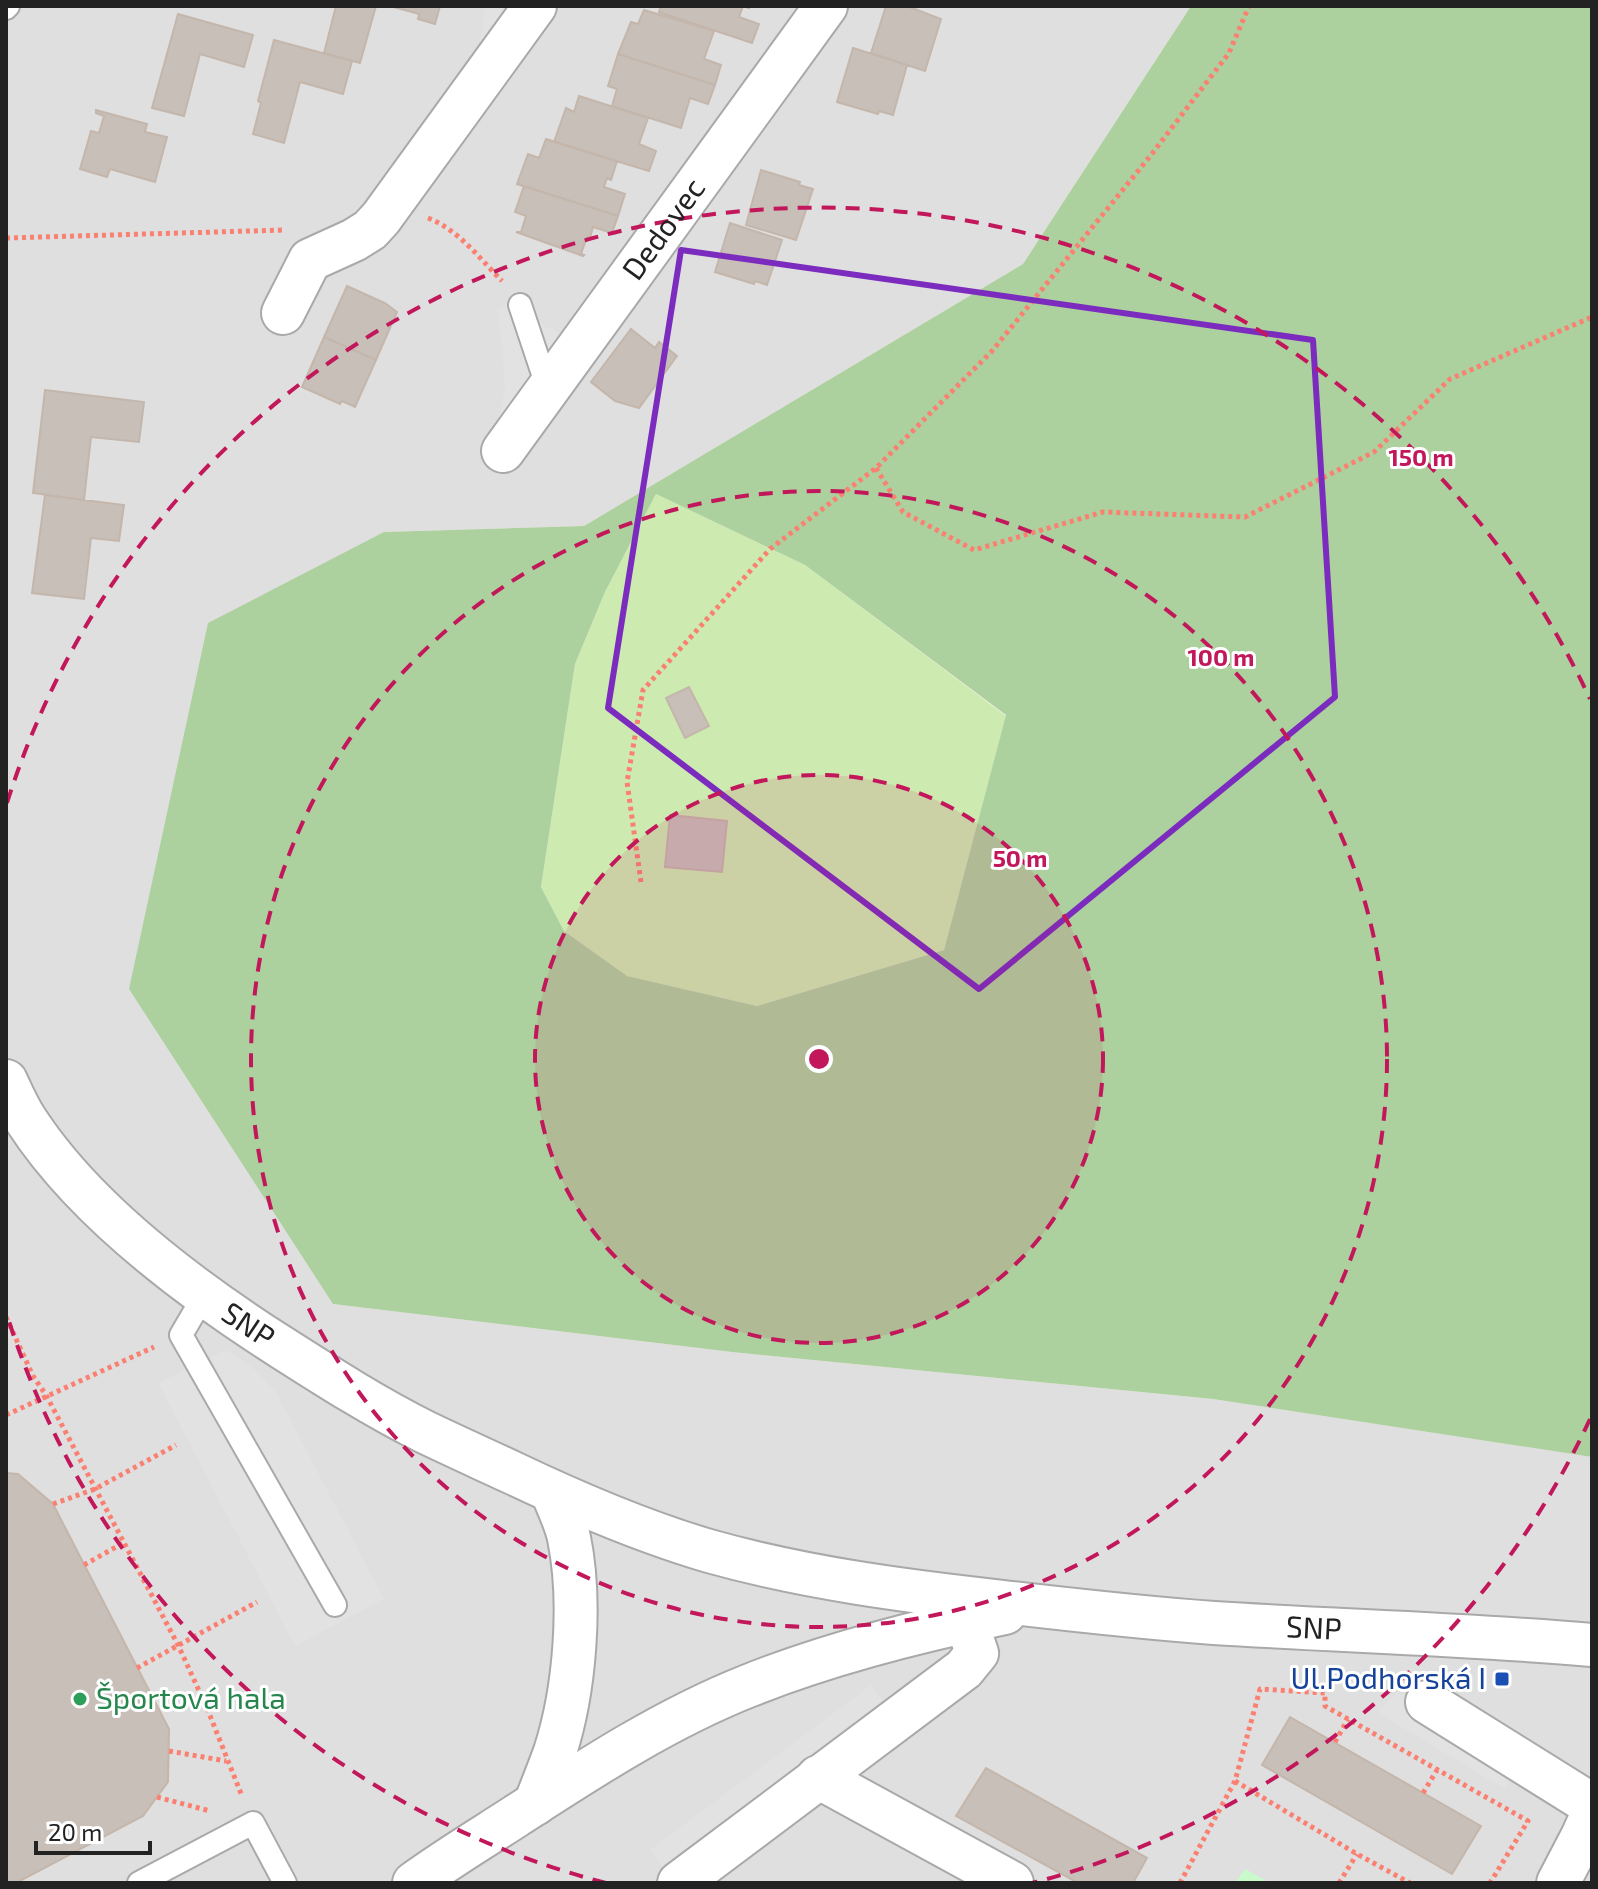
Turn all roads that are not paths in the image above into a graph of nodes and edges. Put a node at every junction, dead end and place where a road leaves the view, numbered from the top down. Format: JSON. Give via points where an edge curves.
{"nodes":[{"id":1,"x":535,"y":6,"type":"edge"},
{"id":2,"x":826,"y":6,"type":"edge"},
{"id":3,"x":520,"y":305,"type":"road end"},
{"id":4,"x":283,"y":313,"type":"dead end"},
{"id":5,"x":548,"y":389,"type":"junction"},
{"id":6,"x":503,"y":451,"type":"dead end"},
{"id":7,"x":6,"y":1081,"type":"edge"},
{"id":8,"x":205,"y":1294,"type":"junction"},
{"id":9,"x":552,"y":1492,"type":"junction"},
{"id":10,"x":335,"y":1605,"type":"dead end"},
{"id":11,"x":1037,"y":1606,"type":"junction"},
{"id":12,"x":966,"y":1621,"type":"junction"},
{"id":13,"x":1592,"y":1645,"type":"edge"},
{"id":14,"x":1427,"y":1702,"type":"dead end"},
{"id":15,"x":818,"y":1777,"type":"junction"},
{"id":16,"x":535,"y":1804,"type":"junction"},
{"id":17,"x":1592,"y":1805,"type":"edge"},
{"id":18,"x":1592,"y":1815,"type":"edge"},
{"id":19,"x":420,"y":1881,"type":"edge"},
{"id":20,"x":139,"y":1883,"type":"edge"},
{"id":21,"x":285,"y":1883,"type":"edge"},
{"id":22,"x":679,"y":1883,"type":"edge"},
{"id":23,"x":1012,"y":1883,"type":"edge"},
{"id":24,"x":1558,"y":1883,"type":"edge"}],
"edges":[{"from":1,"to":4,"type":"street","via":[[381,218],[354,240],[310,260]]},
{"from":2,"to":5,"type":"street","name":"Dedovec"},
{"from":3,"to":5,"type":"lane"},
{"from":5,"to":6,"type":"street","name":"Dedovec"},
{"from":7,"to":8,"type":"street","name":"SNP","via":[[24,1118],[80,1189],[153,1256]]},
{"from":8,"to":9,"type":"street","name":"SNP","via":[[327,1376],[423,1431]]},
{"from":8,"to":10,"type":"lane","via":[[181,1335]]},
{"from":9,"to":11,"type":"street","name":"SNP","via":[[649,1532],[775,1568],[918,1593]]},
{"from":9,"to":16,"type":"street","via":[[569,1536],[575,1628],[569,1693]]},
{"from":11,"to":12,"type":"street","name":"SNP"},
{"from":11,"to":13,"type":"street","name":"SNP","via":[[1211,1623]]},
{"from":12,"to":15,"type":"street","via":[[977,1653],[964,1669]]},
{"from":12,"to":16,"type":"street","name":"SNP","via":[[748,1686],[606,1758]]},
{"from":14,"to":17,"type":"street"},
{"from":15,"to":22,"type":"street"},
{"from":15,"to":23,"type":"street"},
{"from":16,"to":19,"type":"street","name":"SNP"},
{"from":18,"to":24,"type":"street"},
{"from":20,"to":21,"type":"lane","via":[[253,1823]]}]}
